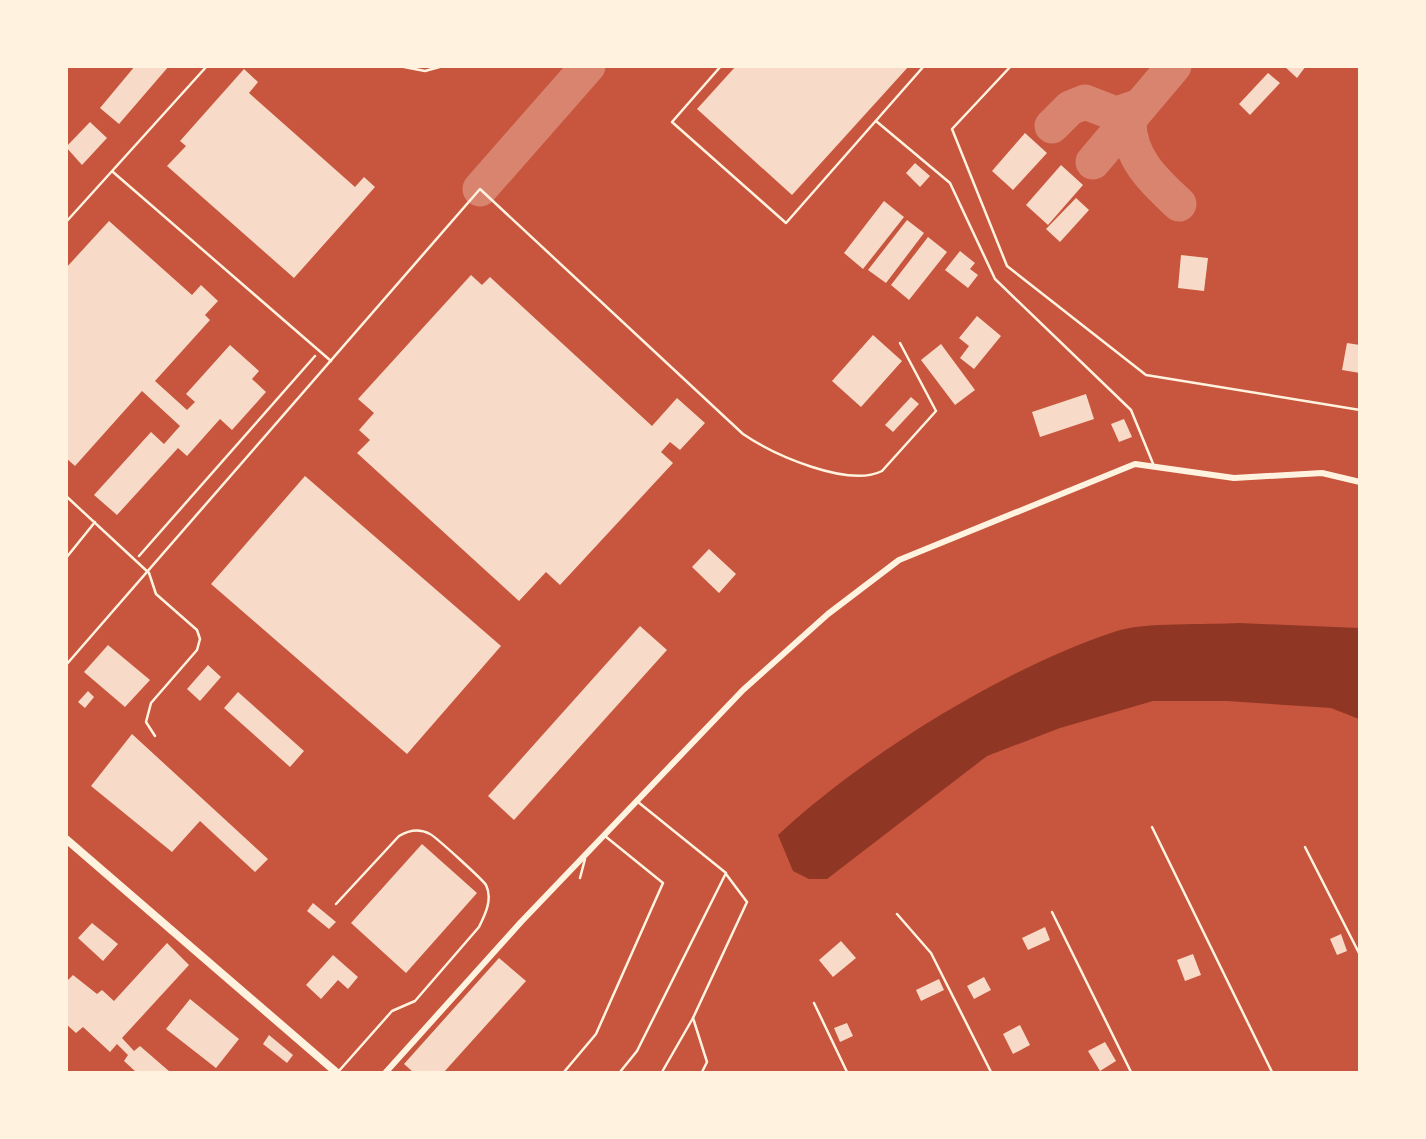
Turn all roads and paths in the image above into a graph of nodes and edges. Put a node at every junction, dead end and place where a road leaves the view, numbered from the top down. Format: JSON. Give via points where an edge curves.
{"nodes":[{"id":1,"x":207,"y":66,"type":"edge"},
{"id":2,"x":399,"y":66,"type":"edge"},
{"id":3,"x":443,"y":66,"type":"edge"},
{"id":4,"x":721,"y":66,"type":"edge"},
{"id":5,"x":924,"y":66,"type":"edge"},
{"id":6,"x":1011,"y":66,"type":"edge"},
{"id":7,"x":876,"y":121,"type":"junction"},
{"id":8,"x":113,"y":172,"type":"junction"},
{"id":9,"x":66,"y":222,"type":"edge"},
{"id":10,"x":900,"y":343,"type":"dead end"},
{"id":11,"x":320,"y":351,"type":"junction"},
{"id":12,"x":331,"y":361,"type":"junction"},
{"id":13,"x":1360,"y":410,"type":"edge"},
{"id":14,"x":1154,"y":466,"type":"junction"},
{"id":15,"x":1360,"y":482,"type":"edge"},
{"id":16,"x":66,"y":496,"type":"edge"},
{"id":17,"x":95,"y":522,"type":"junction"},
{"id":18,"x":66,"y":558,"type":"edge"},
{"id":19,"x":136,"y":561,"type":"junction"},
{"id":20,"x":149,"y":573,"type":"junction"},
{"id":21,"x":66,"y":665,"type":"edge"},
{"id":22,"x":155,"y":736,"type":"dead end"},
{"id":23,"x":636,"y":800,"type":"junction"},
{"id":24,"x":1152,"y":827,"type":"dead end"},
{"id":25,"x":603,"y":834,"type":"junction"},
{"id":26,"x":66,"y":839,"type":"edge"},
{"id":27,"x":1305,"y":847,"type":"dead end"},
{"id":28,"x":586,"y":852,"type":"junction"},
{"id":29,"x":726,"y":873,"type":"junction"},
{"id":30,"x":580,"y":878,"type":"dead end"},
{"id":31,"x":336,"y":904,"type":"dead end"},
{"id":32,"x":1052,"y":912,"type":"dead end"},
{"id":33,"x":897,"y":914,"type":"dead end"},
{"id":34,"x":1360,"y":955,"type":"edge"},
{"id":35,"x":814,"y":1003,"type":"dead end"},
{"id":36,"x":693,"y":1018,"type":"junction"},
{"id":37,"x":337,"y":1073,"type":"edge"},
{"id":38,"x":386,"y":1073,"type":"edge"},
{"id":39,"x":564,"y":1073,"type":"edge"},
{"id":40,"x":620,"y":1073,"type":"edge"},
{"id":41,"x":662,"y":1073,"type":"edge"},
{"id":42,"x":702,"y":1073,"type":"edge"},
{"id":43,"x":847,"y":1073,"type":"edge"},
{"id":44,"x":991,"y":1073,"type":"edge"},
{"id":45,"x":1131,"y":1073,"type":"edge"},
{"id":46,"x":1272,"y":1073,"type":"edge"}],
"edges":[{"from":1,"to":8,"type":"lane"},
{"from":2,"to":3,"type":"lane","via":[[425,71]]},
{"from":4,"to":7,"type":"lane","via":[[672,122],[786,223]]},
{"from":5,"to":7,"type":"lane"},
{"from":6,"to":13,"type":"lane","via":[[952,129],[1007,266],[1146,375]]},
{"from":7,"to":14,"type":"lane","via":[[950,183],[995,279],[1131,410]]},
{"from":8,"to":9,"type":"lane"},
{"from":8,"to":11,"type":"lane"},
{"from":10,"to":12,"type":"lane","via":[[936,411],[882,471],[872,477],[844,475],[790,457],[743,435],[480,189]]},
{"from":11,"to":12,"type":"lane"},
{"from":11,"to":19,"type":"path"},
{"from":12,"to":20,"type":"lane"},
{"from":14,"to":15,"type":"street","via":[[1234,478],[1322,473]]},
{"from":14,"to":23,"type":"street","via":[[1135,464],[899,560],[828,614],[743,690]]},
{"from":16,"to":17,"type":"lane"},
{"from":17,"to":18,"type":"lane"},
{"from":17,"to":19,"type":"lane"},
{"from":19,"to":20,"type":"lane"},
{"from":20,"to":21,"type":"lane"},
{"from":20,"to":22,"type":"lane","via":[[156,594],[194,625],[200,639],[197,650],[150,703],[146,722]]},
{"from":23,"to":25,"type":"street"},
{"from":23,"to":29,"type":"lane"},
{"from":24,"to":46,"type":"lane"},
{"from":25,"to":28,"type":"street"},
{"from":25,"to":39,"type":"lane","via":[[663,883],[596,1034]]},
{"from":26,"to":37,"type":"street"},
{"from":27,"to":34,"type":"lane"},
{"from":28,"to":30,"type":"lane"},
{"from":28,"to":38,"type":"street"},
{"from":29,"to":36,"type":"lane","via":[[747,902]]},
{"from":29,"to":40,"type":"lane","via":[[636,1051]]},
{"from":31,"to":37,"type":"lane","via":[[399,836],[409,831],[430,834],[486,885],[488,898],[479,927],[443,969],[415,1001],[392,1012]]},
{"from":32,"to":45,"type":"lane"},
{"from":33,"to":44,"type":"lane","via":[[931,953]]},
{"from":35,"to":43,"type":"lane"},
{"from":36,"to":41,"type":"lane"},
{"from":36,"to":42,"type":"lane","via":[[707,1062]]}]}
